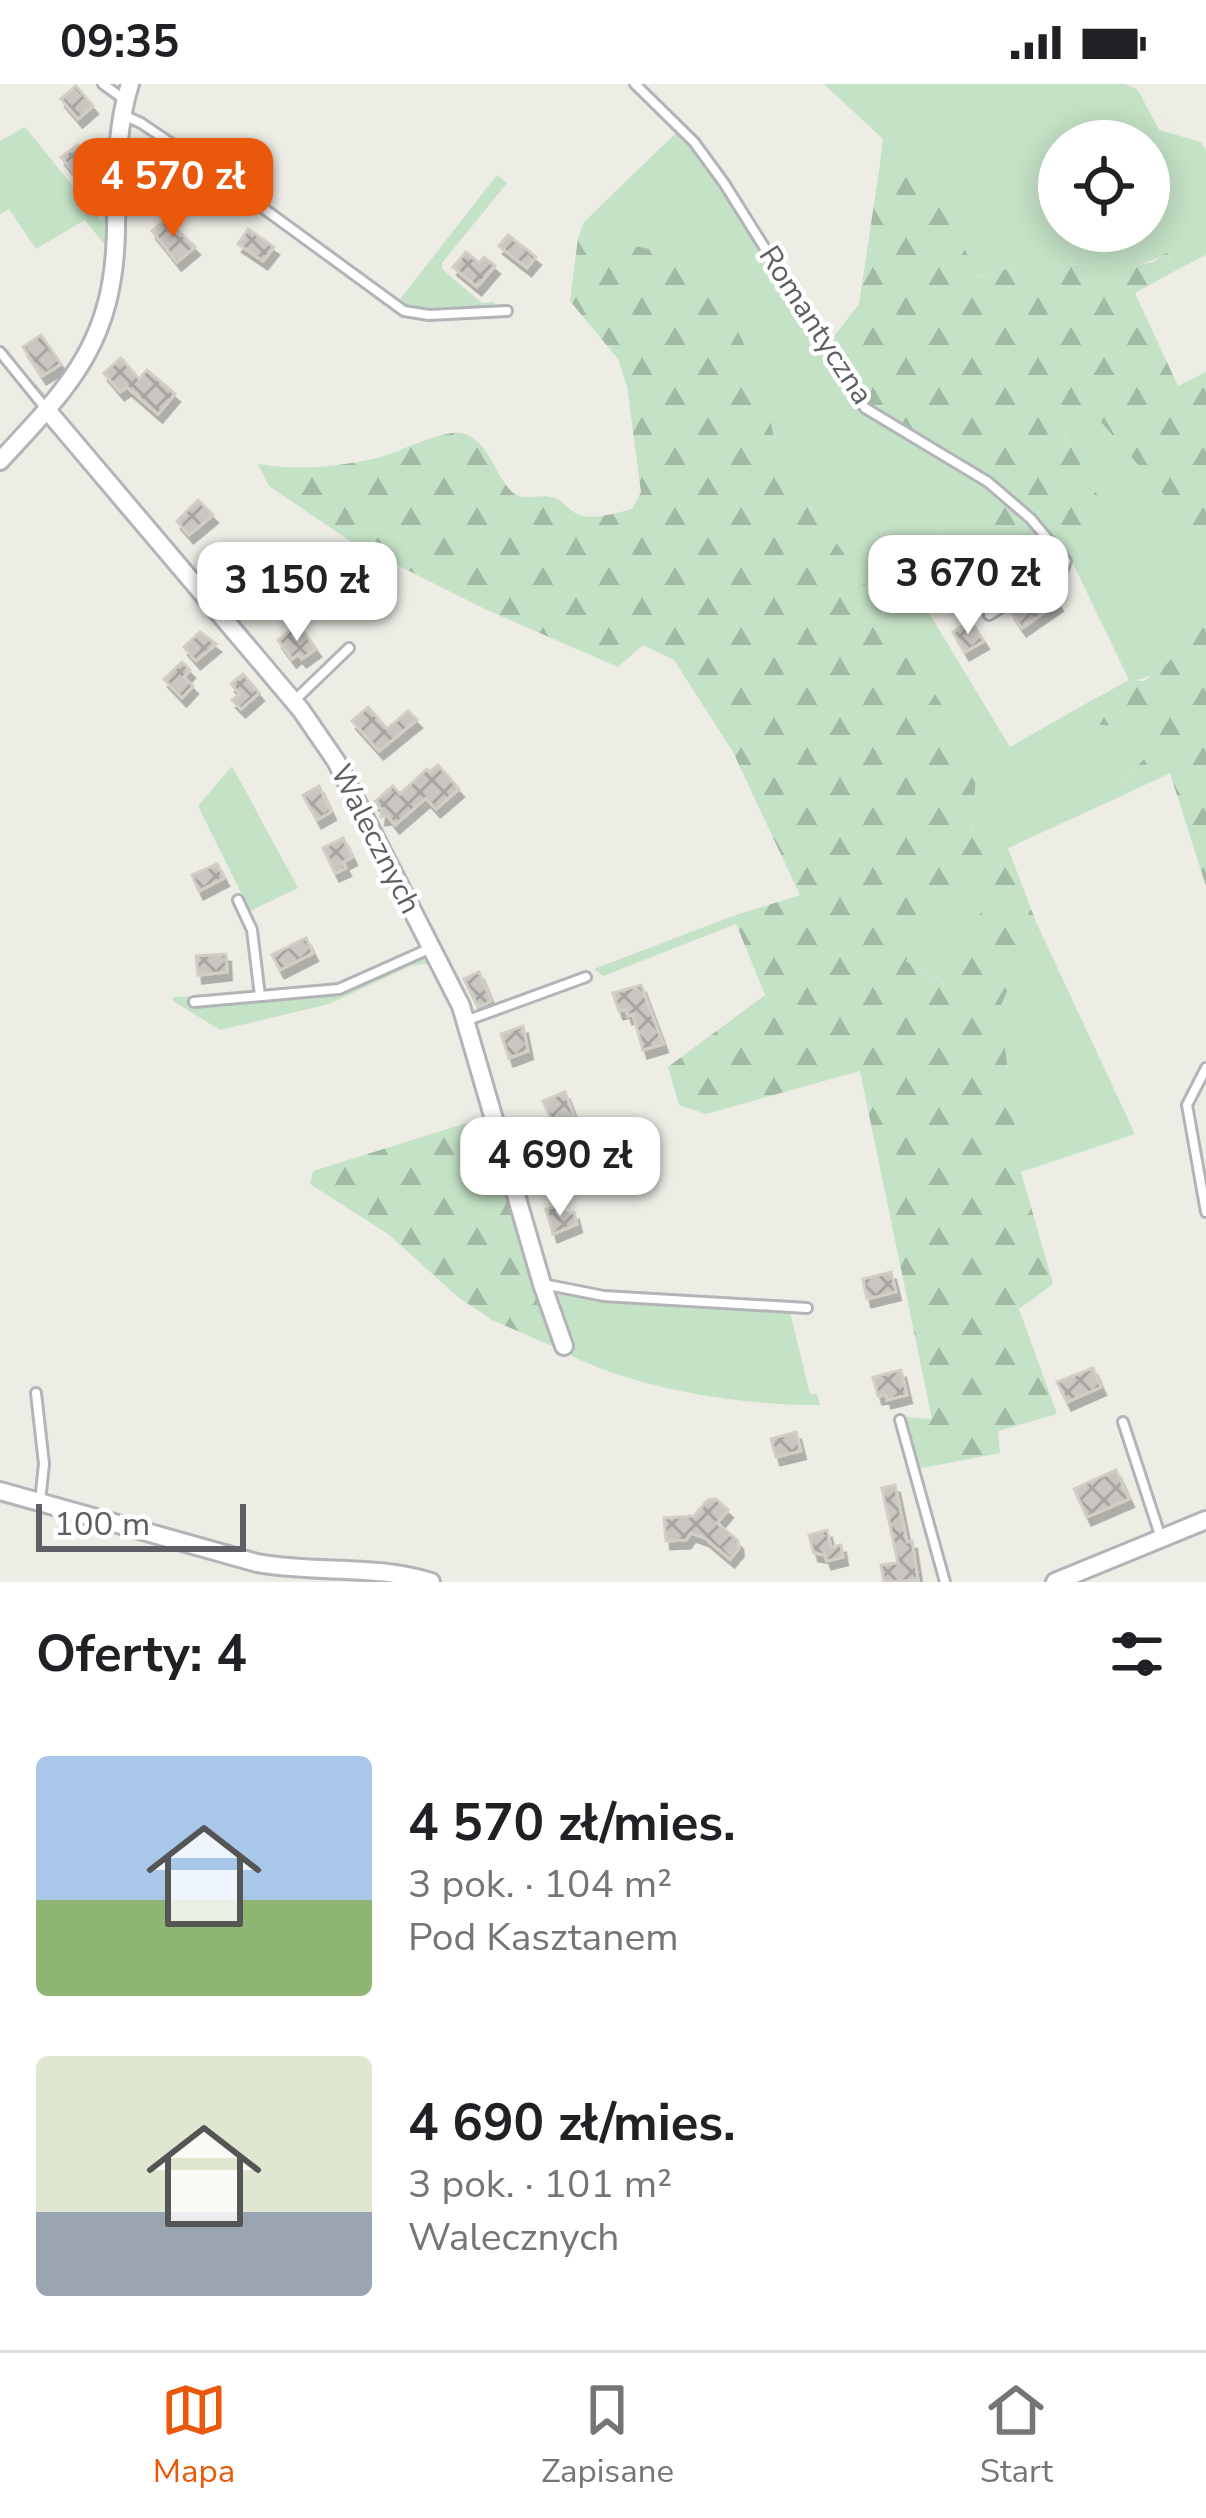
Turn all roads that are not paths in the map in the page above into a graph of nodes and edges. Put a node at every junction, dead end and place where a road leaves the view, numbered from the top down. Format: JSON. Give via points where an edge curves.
{"nodes":[{"id":1,"x":103,"y":84,"type":"edge"},
{"id":2,"x":635,"y":84,"type":"edge"},
{"id":3,"x":126,"y":99,"type":"edge"},
{"id":4,"x":507,"y":311,"type":"dead end"},
{"id":5,"x":0,"y":352,"type":"edge"},
{"id":6,"x":47,"y":410,"type":"junction"},
{"id":7,"x":0,"y":461,"type":"edge"},
{"id":8,"x":989,"y":615,"type":"dead end"},
{"id":9,"x":349,"y":648,"type":"dead end"},
{"id":10,"x":294,"y":701,"type":"junction"},
{"id":11,"x":238,"y":900,"type":"dead end"},
{"id":12,"x":432,"y":947,"type":"junction"},
{"id":13,"x":586,"y":977,"type":"dead end"},
{"id":14,"x":260,"y":996,"type":"junction"},
{"id":15,"x":194,"y":1002,"type":"dead end"},
{"id":16,"x":467,"y":1021,"type":"junction"},
{"id":17,"x":1206,"y":1068,"type":"edge"},
{"id":18,"x":1206,"y":1212,"type":"edge"},
{"id":19,"x":542,"y":1284,"type":"junction"},
{"id":20,"x":807,"y":1309,"type":"dead end"},
{"id":21,"x":564,"y":1346,"type":"dead end"},
{"id":22,"x":36,"y":1393,"type":"dead end"},
{"id":23,"x":900,"y":1420,"type":"dead end"},
{"id":24,"x":1124,"y":1422,"type":"dead end"},
{"id":25,"x":0,"y":1491,"type":"edge"},
{"id":26,"x":40,"y":1502,"type":"junction"},
{"id":27,"x":1206,"y":1520,"type":"edge"},
{"id":28,"x":1160,"y":1536,"type":"junction"},
{"id":29,"x":430,"y":1582,"type":"edge"},
{"id":30,"x":945,"y":1582,"type":"edge"},
{"id":31,"x":1055,"y":1582,"type":"edge"}],
"edges":[{"from":1,"to":3,"type":"lane"},
{"from":2,"to":8,"type":"lane","name":"Romantyczna","via":[[704,155],[865,408],[988,482],[1066,561]]},
{"from":3,"to":4,"type":"lane","via":[[141,123],[404,311]]},
{"from":3,"to":6,"type":"street","via":[[108,308]]},
{"from":5,"to":6,"type":"lane"},
{"from":6,"to":7,"type":"street"},
{"from":6,"to":10,"type":"street","name":"Walecznych"},
{"from":9,"to":10,"type":"lane"},
{"from":10,"to":12,"type":"street","name":"Walecznych","via":[[336,760]]},
{"from":11,"to":14,"type":"lane","via":[[252,930]]},
{"from":12,"to":14,"type":"lane","via":[[339,988]]},
{"from":12,"to":16,"type":"street","name":"Walecznych"},
{"from":13,"to":16,"type":"lane"},
{"from":14,"to":15,"type":"lane"},
{"from":16,"to":19,"type":"street","name":"Walecznych"},
{"from":17,"to":18,"type":"lane","via":[[1187,1106]]},
{"from":19,"to":20,"type":"lane","via":[[604,1296]]},
{"from":19,"to":21,"type":"street","name":"Walecznych"},
{"from":22,"to":26,"type":"lane"},
{"from":23,"to":30,"type":"lane"},
{"from":24,"to":28,"type":"lane"},
{"from":25,"to":26,"type":"street"},
{"from":26,"to":29,"type":"street","via":[[257,1563]]},
{"from":27,"to":28,"type":"street"},
{"from":28,"to":31,"type":"street"}]}
